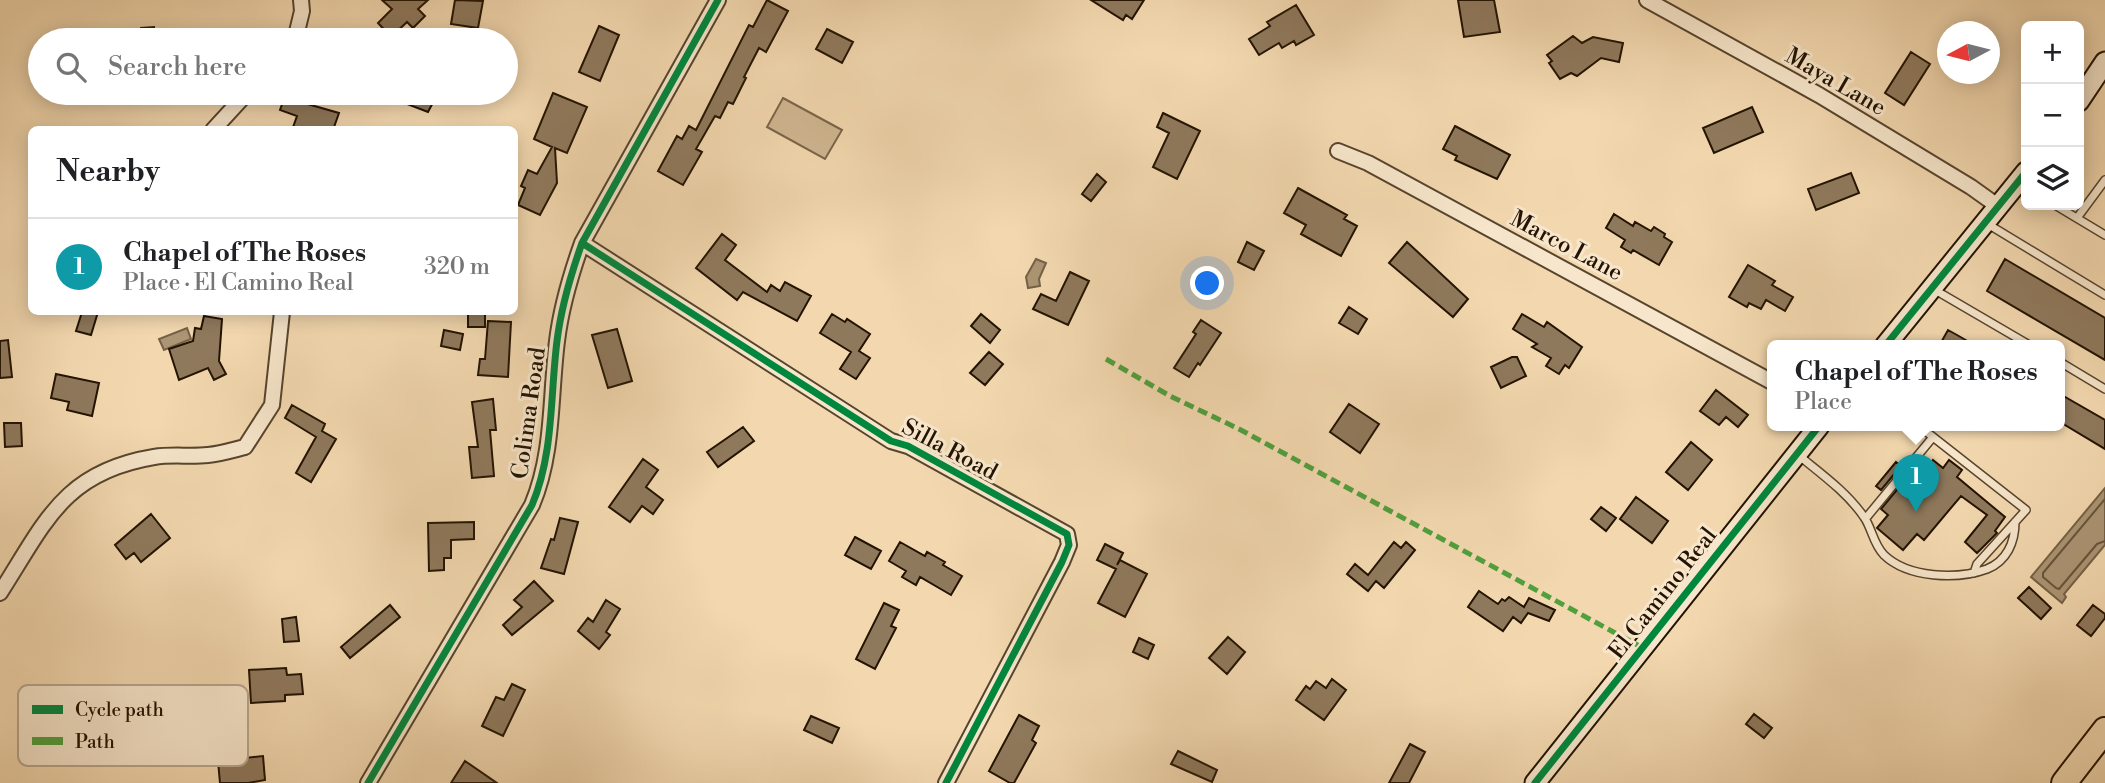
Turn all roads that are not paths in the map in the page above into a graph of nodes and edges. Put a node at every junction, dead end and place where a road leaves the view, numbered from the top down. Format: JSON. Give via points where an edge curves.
{"nodes":[{"id":1,"x":301,"y":0,"type":"edge"},
{"id":2,"x":718,"y":0,"type":"edge"},
{"id":3,"x":1647,"y":0,"type":"edge"},
{"id":4,"x":298,"y":28,"type":"edge"},
{"id":5,"x":2105,"y":62,"type":"edge"},
{"id":6,"x":2084,"y":94,"type":"edge"},
{"id":7,"x":235,"y":105,"type":"edge"},
{"id":8,"x":215,"y":126,"type":"edge"},
{"id":9,"x":1338,"y":151,"type":"dead end"},
{"id":10,"x":2105,"y":180,"type":"edge"},
{"id":11,"x":2021,"y":183,"type":"edge"},
{"id":12,"x":2063,"y":210,"type":"edge"},
{"id":13,"x":1992,"y":215,"type":"junction"},
{"id":14,"x":2077,"y":218,"type":"junction"},
{"id":15,"x":2105,"y":235,"type":"edge"},
{"id":16,"x":582,"y":243,"type":"junction"},
{"id":17,"x":1932,"y":288,"type":"junction"},
{"id":18,"x":2105,"y":295,"type":"edge"},
{"id":19,"x":282,"y":315,"type":"edge"},
{"id":20,"x":1890,"y":340,"type":"edge"},
{"id":21,"x":2021,"y":340,"type":"edge"},
{"id":22,"x":2065,"y":365,"type":"edge"},
{"id":23,"x":1767,"y":379,"type":"edge"},
{"id":24,"x":2105,"y":389,"type":"edge"},
{"id":25,"x":1815,"y":431,"type":"edge"},
{"id":26,"x":1925,"y":431,"type":"edge"},
{"id":27,"x":1933,"y":437,"type":"junction"},
{"id":28,"x":1797,"y":453,"type":"junction"},
{"id":29,"x":1866,"y":519,"type":"junction"},
{"id":30,"x":2015,"y":522,"type":"junction"},
{"id":31,"x":1974,"y":573,"type":"junction"},
{"id":32,"x":0,"y":593,"type":"edge"},
{"id":33,"x":2105,"y":730,"type":"edge"},
{"id":34,"x":368,"y":783,"type":"edge"},
{"id":35,"x":946,"y":783,"type":"edge"},
{"id":36,"x":1535,"y":783,"type":"edge"},
{"id":37,"x":2064,"y":783,"type":"edge"}],
"edges":[{"from":1,"to":4,"type":"street"},
{"from":2,"to":16,"type":"street","name":"Colima Road"},
{"from":3,"to":13,"type":"street","name":"Maya Lane","via":[[1971,187]]},
{"from":5,"to":6,"type":"main road"},
{"from":7,"to":8,"type":"street"},
{"from":9,"to":23,"type":"street","name":"Marco Lane"},
{"from":10,"to":14,"type":"lane"},
{"from":11,"to":13,"type":"main road"},
{"from":12,"to":14,"type":"lane"},
{"from":13,"to":17,"type":"main road"},
{"from":13,"to":18,"type":"lane"},
{"from":14,"to":15,"type":"lane"},
{"from":16,"to":34,"type":"street","name":"Colima Road","via":[[557,340],[540,486],[521,527]]},
{"from":16,"to":35,"type":"street","name":"Silla Road","via":[[891,441],[908,446],[1067,534],[1069,545],[1062,562]]},
{"from":17,"to":20,"type":"main road"},
{"from":17,"to":21,"type":"lane"},
{"from":19,"to":32,"type":"street","via":[[272,405],[245,447],[206,456],[182,454],[127,462],[82,483],[46,520]]},
{"from":22,"to":24,"type":"lane"},
{"from":25,"to":28,"type":"main road","name":"El Camino Real"},
{"from":26,"to":27,"type":"lane"},
{"from":27,"to":29,"type":"lane"},
{"from":27,"to":30,"type":"lane","via":[[2026,510]]},
{"from":28,"to":29,"type":"lane"},
{"from":28,"to":36,"type":"main road","name":"El Camino Real"},
{"from":29,"to":31,"type":"lane","via":[[1882,554],[1900,567],[1946,576]]},
{"from":30,"to":31,"type":"lane"},
{"from":30,"to":31,"type":"lane","via":[[2015,537],[2002,560]]},
{"from":33,"to":37,"type":"highway"}]}
